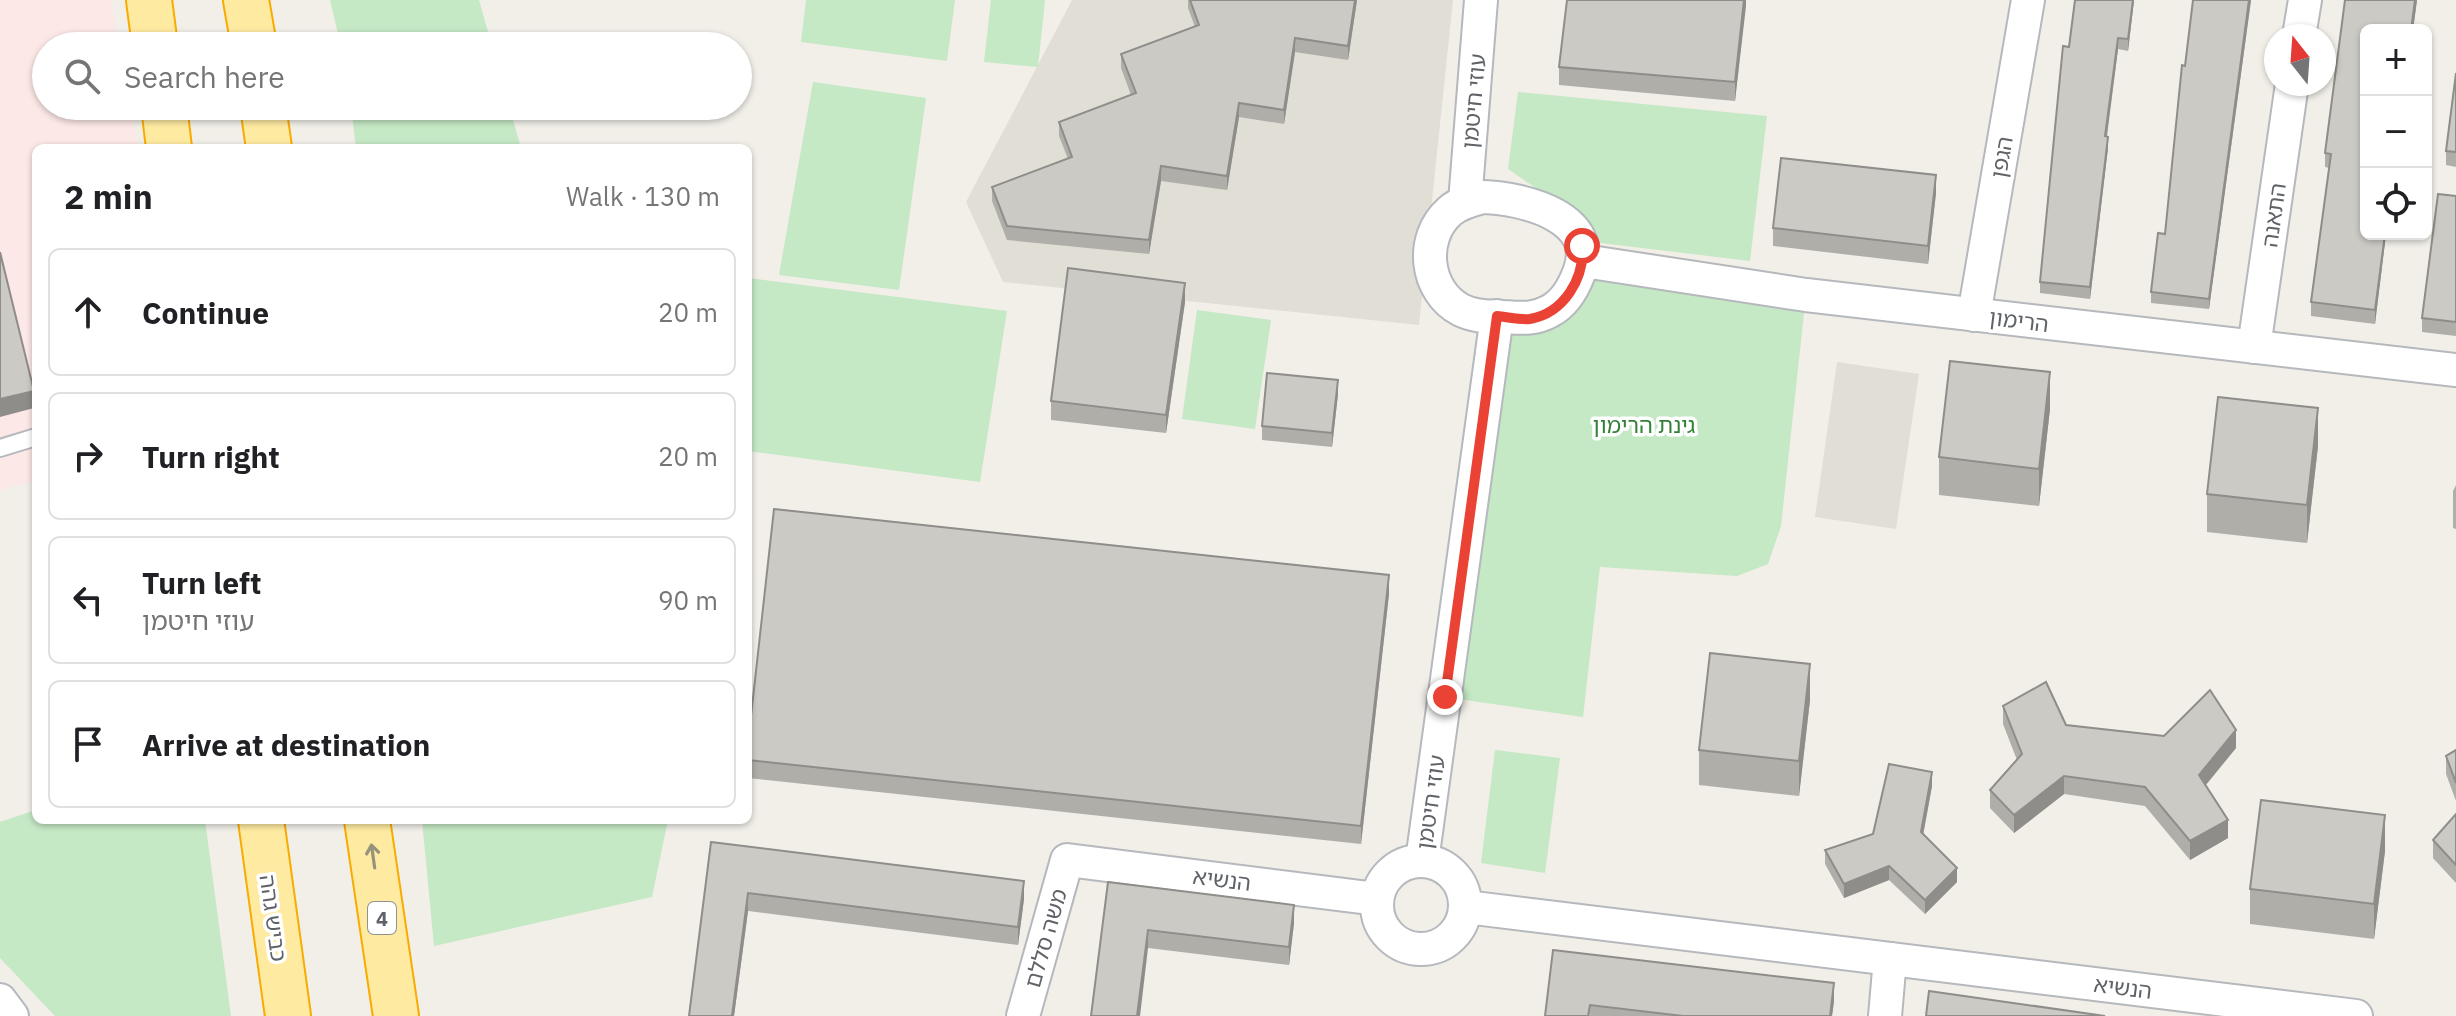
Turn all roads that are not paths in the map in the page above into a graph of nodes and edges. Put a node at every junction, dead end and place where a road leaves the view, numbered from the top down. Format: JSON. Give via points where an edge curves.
{"nodes":[{"id":1,"x":149,"y":0,"type":"edge"},
{"id":2,"x":246,"y":0,"type":"edge"},
{"id":3,"x":1481,"y":0,"type":"edge"},
{"id":4,"x":2028,"y":0,"type":"edge"},
{"id":5,"x":2305,"y":0,"type":"edge"},
{"id":6,"x":2301,"y":24,"type":"edge"},
{"id":7,"x":153,"y":32,"type":"edge"},
{"id":8,"x":252,"y":32,"type":"edge"},
{"id":9,"x":2290,"y":96,"type":"edge"},
{"id":10,"x":166,"y":120,"type":"edge"},
{"id":11,"x":265,"y":120,"type":"edge"},
{"id":12,"x":169,"y":144,"type":"edge"},
{"id":13,"x":268,"y":144,"type":"edge"},
{"id":14,"x":1465,"y":202,"type":"junction"},
{"id":15,"x":1584,"y":261,"type":"junction"},
{"id":16,"x":1974,"y":315,"type":"junction"},
{"id":17,"x":1497,"y":316,"type":"junction"},
{"id":18,"x":2254,"y":347,"type":"junction"},
{"id":19,"x":2456,"y":370,"type":"edge"},
{"id":20,"x":32,"y":438,"type":"edge"},
{"id":21,"x":0,"y":448,"type":"edge"},
{"id":22,"x":262,"y":824,"type":"edge"},
{"id":23,"x":368,"y":824,"type":"edge"},
{"id":24,"x":1067,"y":860,"type":"joint"},
{"id":25,"x":1422,"y":861,"type":"junction"},
{"id":26,"x":1377,"y":899,"type":"junction"},
{"id":27,"x":1466,"y":907,"type":"junction"},
{"id":28,"x":1890,"y":959,"type":"junction"},
{"id":29,"x":0,"y":1000,"type":"edge"},
{"id":30,"x":12,"y":1016,"type":"edge"},
{"id":31,"x":288,"y":1016,"type":"edge"},
{"id":32,"x":396,"y":1016,"type":"edge"},
{"id":33,"x":1023,"y":1016,"type":"edge"},
{"id":34,"x":1885,"y":1016,"type":"edge"},
{"id":35,"x":2356,"y":1016,"type":"edge"}],
"edges":[{"from":1,"to":7,"type":"highway"},
{"from":2,"to":8,"type":"highway"},
{"from":3,"to":14,"type":"street","name":"עוזי חיטמן"},
{"from":4,"to":16,"type":"street","name":"הגפן"},
{"from":5,"to":6,"type":"street"},
{"from":9,"to":18,"type":"street","name":"התאנה"},
{"from":10,"to":12,"type":"highway"},
{"from":11,"to":13,"type":"highway"},
{"from":14,"to":15,"type":"street","via":[[1501,197],[1558,217],[1578,235]]},
{"from":14,"to":17,"type":"street","via":[[1449,212],[1430,245],[1429,264],[1445,298],[1460,310]]},
{"from":15,"to":16,"type":"street","name":"הרימון"},
{"from":15,"to":17,"type":"street","via":[[1560,305],[1528,319]]},
{"from":16,"to":18,"type":"street","name":"הרימון"},
{"from":17,"to":25,"type":"street","name":"עוזי חיטמן"},
{"from":18,"to":19,"type":"street","name":"הרימון"},
{"from":20,"to":21,"type":"lane"},
{"from":22,"to":31,"type":"highway","name":"כביש גהה"},
{"from":32,"to":23,"type":"highway","number":"4","one_way":true},
{"from":24,"to":26,"type":"street","name":"הנשיא"},
{"from":24,"to":33,"type":"street","name":"משה סללם"},
{"from":25,"to":26,"type":"street","via":[[1388,875]]},
{"from":25,"to":27,"type":"street","via":[[1445,867],[1456,878]]},
{"from":26,"to":27,"type":"street","via":[[1377,915],[1388,935],[1422,949],[1453,936]]},
{"from":27,"to":28,"type":"street","name":"הנשיא"},
{"from":28,"to":34,"type":"street"},
{"from":28,"to":35,"type":"street","name":"הנשיא"},
{"from":29,"to":30,"type":"street"}]}
